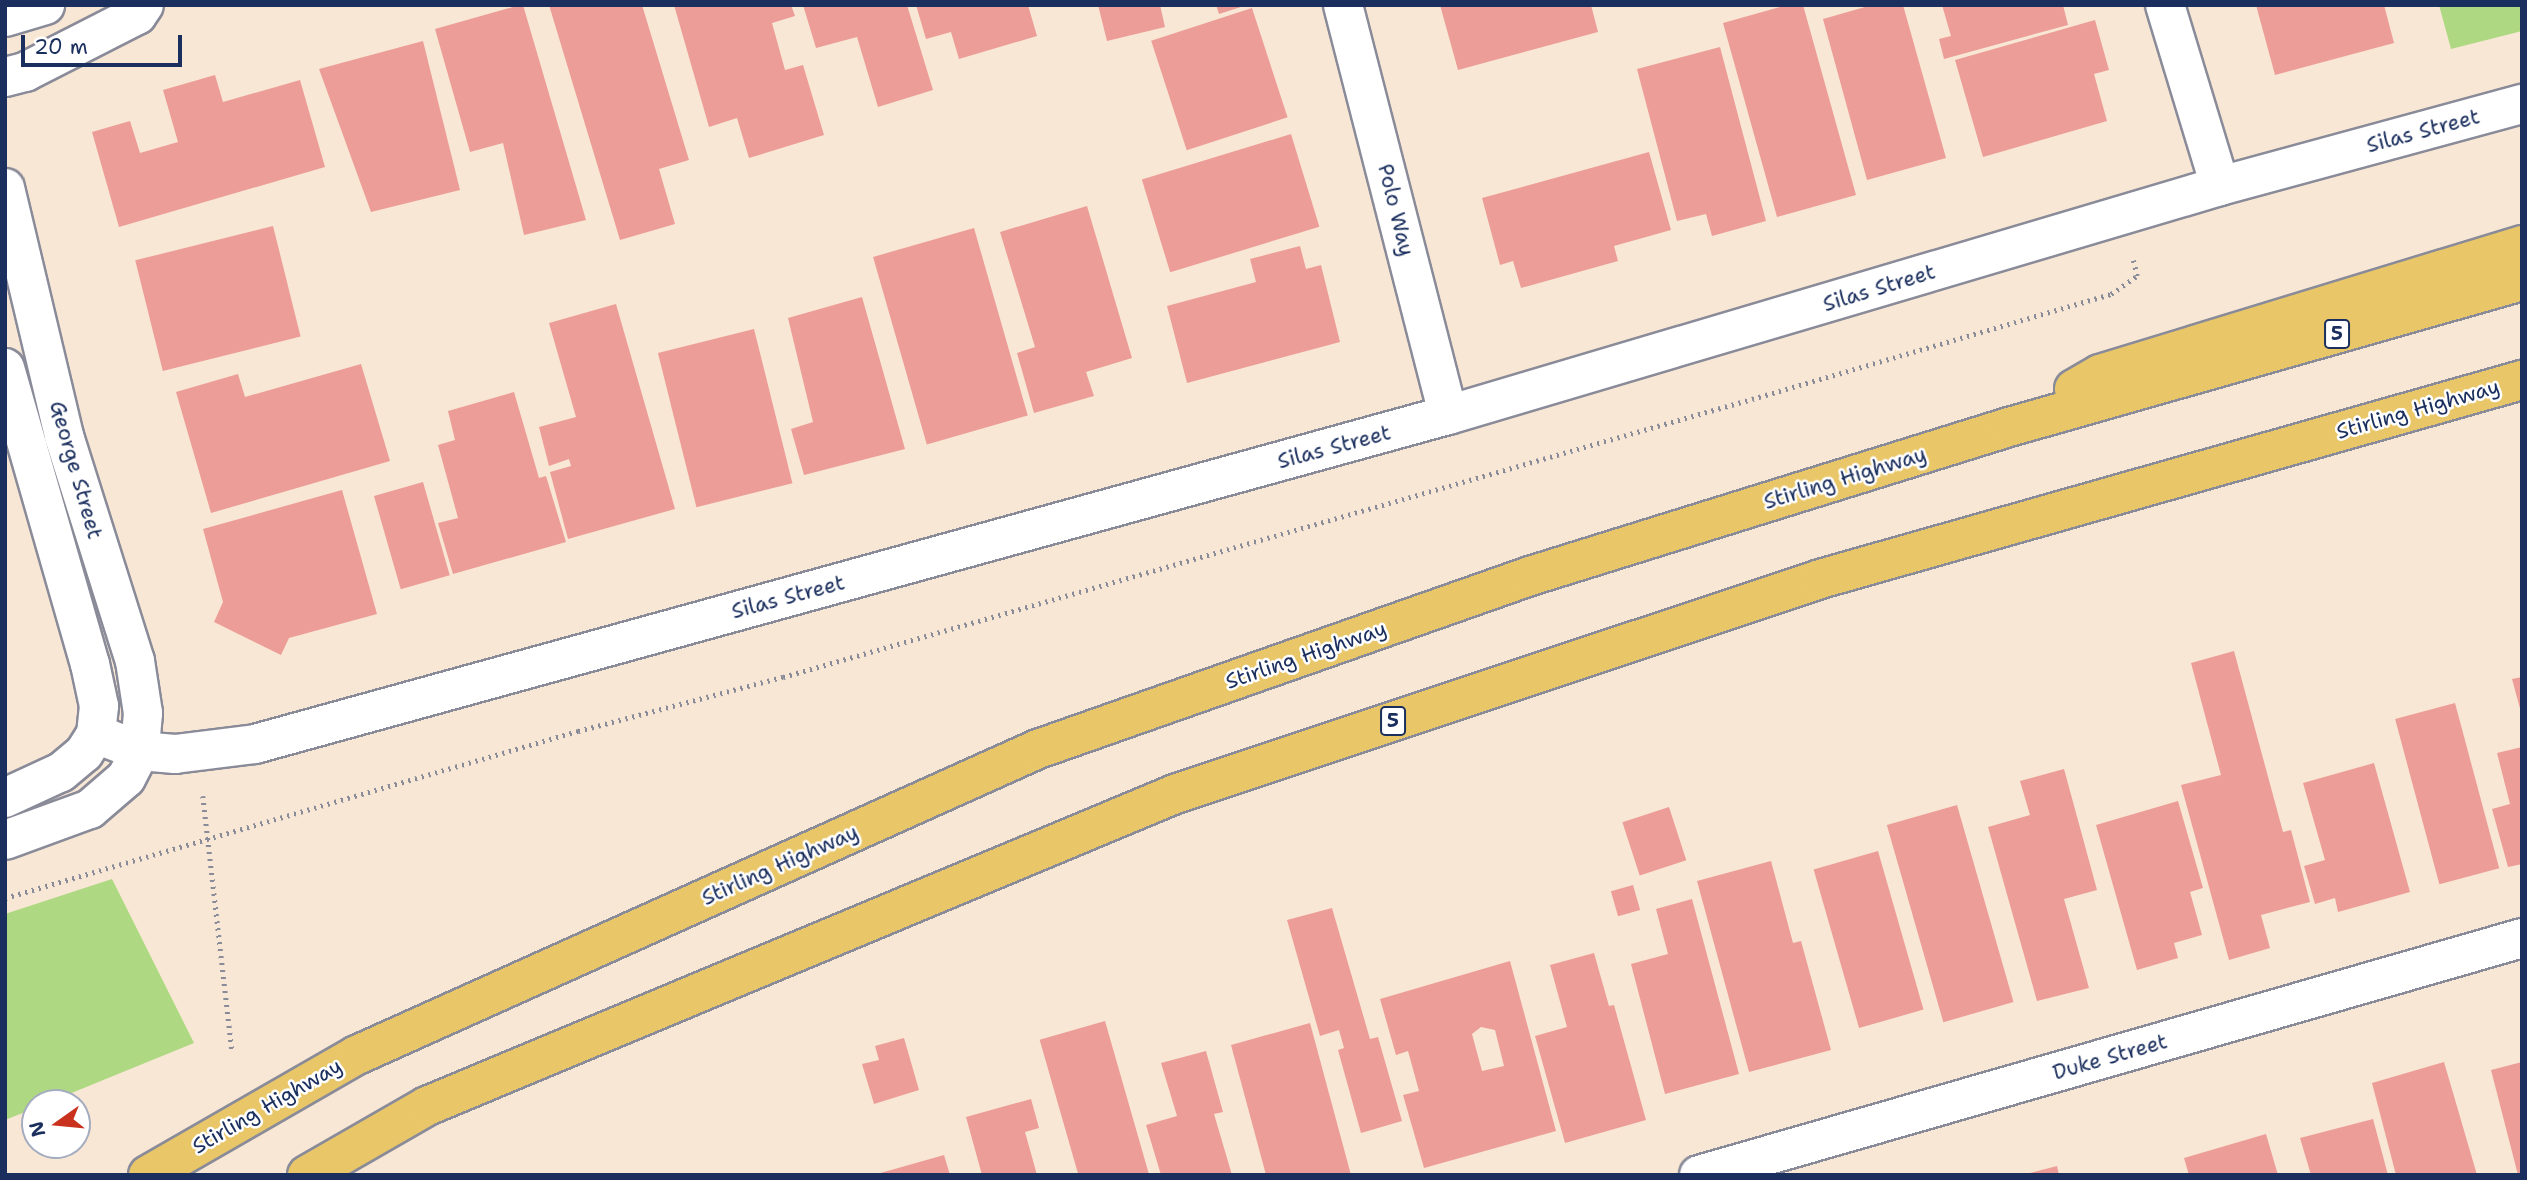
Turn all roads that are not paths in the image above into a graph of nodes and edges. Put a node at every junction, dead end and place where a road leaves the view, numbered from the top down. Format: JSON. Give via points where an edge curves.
{"nodes":[{"id":1,"x":46,"y":5,"type":"edge"},
{"id":2,"x":144,"y":5,"type":"edge"},
{"id":3,"x":1343,"y":5,"type":"edge"},
{"id":4,"x":2165,"y":5,"type":"edge"},
{"id":5,"x":5,"y":17,"type":"edge"},
{"id":6,"x":5,"y":47,"type":"edge"},
{"id":7,"x":5,"y":75,"type":"edge"},
{"id":8,"x":2522,"y":104,"type":"edge"},
{"id":9,"x":2220,"y":186,"type":"junction"},
{"id":10,"x":5,"y":188,"type":"edge"},
{"id":11,"x":2522,"y":245,"type":"edge"},
{"id":12,"x":2522,"y":281,"type":"edge"},
{"id":13,"x":5,"y":368,"type":"edge"},
{"id":14,"x":2522,"y":380,"type":"edge"},
{"id":15,"x":1448,"y":415,"type":"junction"},
{"id":16,"x":2009,"y":427,"type":"junction"},
{"id":17,"x":96,"y":734,"type":"junction"},
{"id":18,"x":140,"y":751,"type":"junction"},
{"id":19,"x":5,"y":798,"type":"edge"},
{"id":20,"x":5,"y":840,"type":"edge"},
{"id":21,"x":2522,"y":938,"type":"edge"},
{"id":22,"x":148,"y":1175,"type":"edge"},
{"id":23,"x":307,"y":1175,"type":"edge"},
{"id":24,"x":1699,"y":1175,"type":"edge"}],
"edges":[{"from":1,"to":5,"type":"street"},
{"from":2,"to":7,"type":"street","via":[[137,15],[25,72]]},
{"from":3,"to":15,"type":"street","name":"Polo Way"},
{"from":4,"to":9,"type":"street"},
{"from":6,"to":7,"type":"street"},
{"from":8,"to":9,"type":"street","name":"Silas Street"},
{"from":9,"to":15,"type":"street","name":"Silas Street"},
{"from":10,"to":18,"type":"street","name":"George Street","via":[[64,436],[135,661],[143,713]]},
{"from":11,"to":16,"type":"highway","via":[[2100,373]]},
{"from":12,"to":16,"type":"highway","name":"Stirling Highway","number":"5"},
{"from":13,"to":17,"type":"street","name":"George Street","via":[[90,664],[99,706]]},
{"from":14,"to":23,"type":"highway","name":"Stirling Highway","number":"5","via":[[1820,579],[1175,794],[428,1106]]},
{"from":15,"to":18,"type":"street","name":"Silas Street","via":[[255,744],[198,754]]},
{"from":16,"to":22,"type":"highway","name":"Stirling Highway","number":"5","via":[[1530,576],[1038,749],[357,1055]]},
{"from":17,"to":18,"type":"street","name":"Silas Street"},
{"from":17,"to":19,"type":"street","via":[[84,753],[61,772]]},
{"from":18,"to":20,"type":"street","via":[[126,778],[90,809]]},
{"from":21,"to":24,"type":"street","name":"Duke Street"}]}
